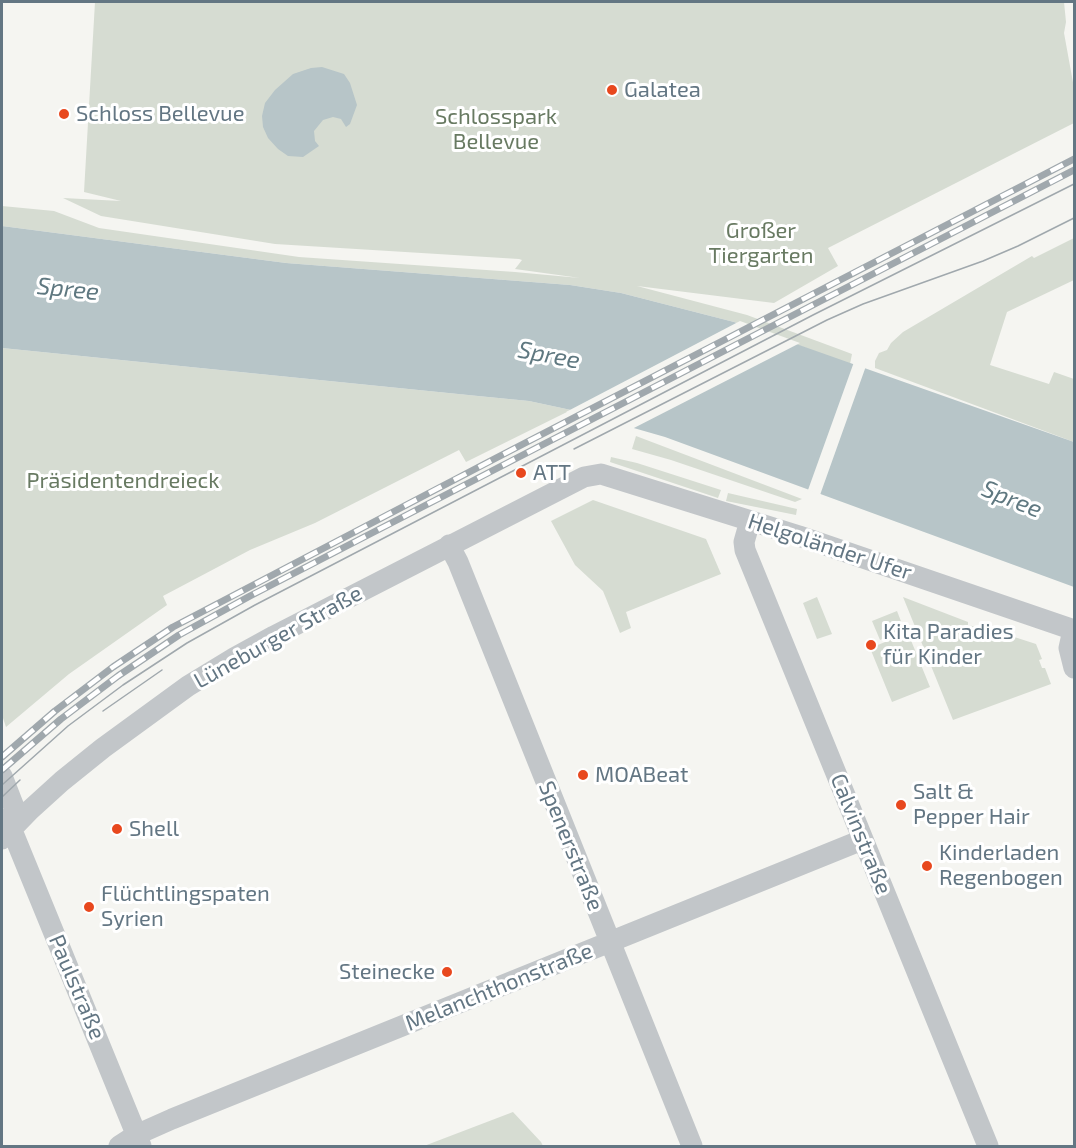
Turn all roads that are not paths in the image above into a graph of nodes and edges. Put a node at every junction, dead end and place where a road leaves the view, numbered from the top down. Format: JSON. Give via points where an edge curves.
{"nodes":[{"id":1,"x":584,"y":477,"type":"joint"},
{"id":2,"x":750,"y":521,"type":"junction"},
{"id":3,"x":449,"y":545,"type":"junction"},
{"id":4,"x":1074,"y":630,"type":"edge"},
{"id":5,"x":1074,"y":668,"type":"edge"},
{"id":6,"x":2,"y":776,"type":"edge"},
{"id":7,"x":5,"y":829,"type":"edge"},
{"id":8,"x":862,"y":840,"type":"junction"},
{"id":9,"x":610,"y":943,"type":"junction"},
{"id":10,"x":132,"y":1143,"type":"edge"},
{"id":11,"x":692,"y":1146,"type":"edge"},
{"id":12,"x":988,"y":1146,"type":"edge"}],
"edges":[{"from":1,"to":2,"type":"street","name":"Helgoländer Ufer","via":[[601,474]]},
{"from":1,"to":3,"type":"street","name":"Lüneburger Straße"},
{"from":2,"to":4,"type":"street","name":"Helgoländer Ufer"},
{"from":2,"to":8,"type":"street","name":"Calvinstraße","via":[[745,550]]},
{"from":3,"to":7,"type":"street","name":"Lüneburger Straße","via":[[234,657],[188,686],[103,748]]},
{"from":3,"to":9,"type":"street","name":"Spenerstraße"},
{"from":4,"to":5,"type":"street","via":[[1069,648]]},
{"from":6,"to":7,"type":"street","name":"Paulstraße","via":[[14,807]]},
{"from":7,"to":10,"type":"street","name":"Paulstraße"},
{"from":8,"to":9,"type":"street","name":"Melanchthonstraße"},
{"from":8,"to":12,"type":"street","name":"Calvinstraße"},
{"from":9,"to":10,"type":"street","name":"Melanchthonstraße","via":[[444,1008]]},
{"from":9,"to":11,"type":"street","name":"Spenerstraße"}]}
